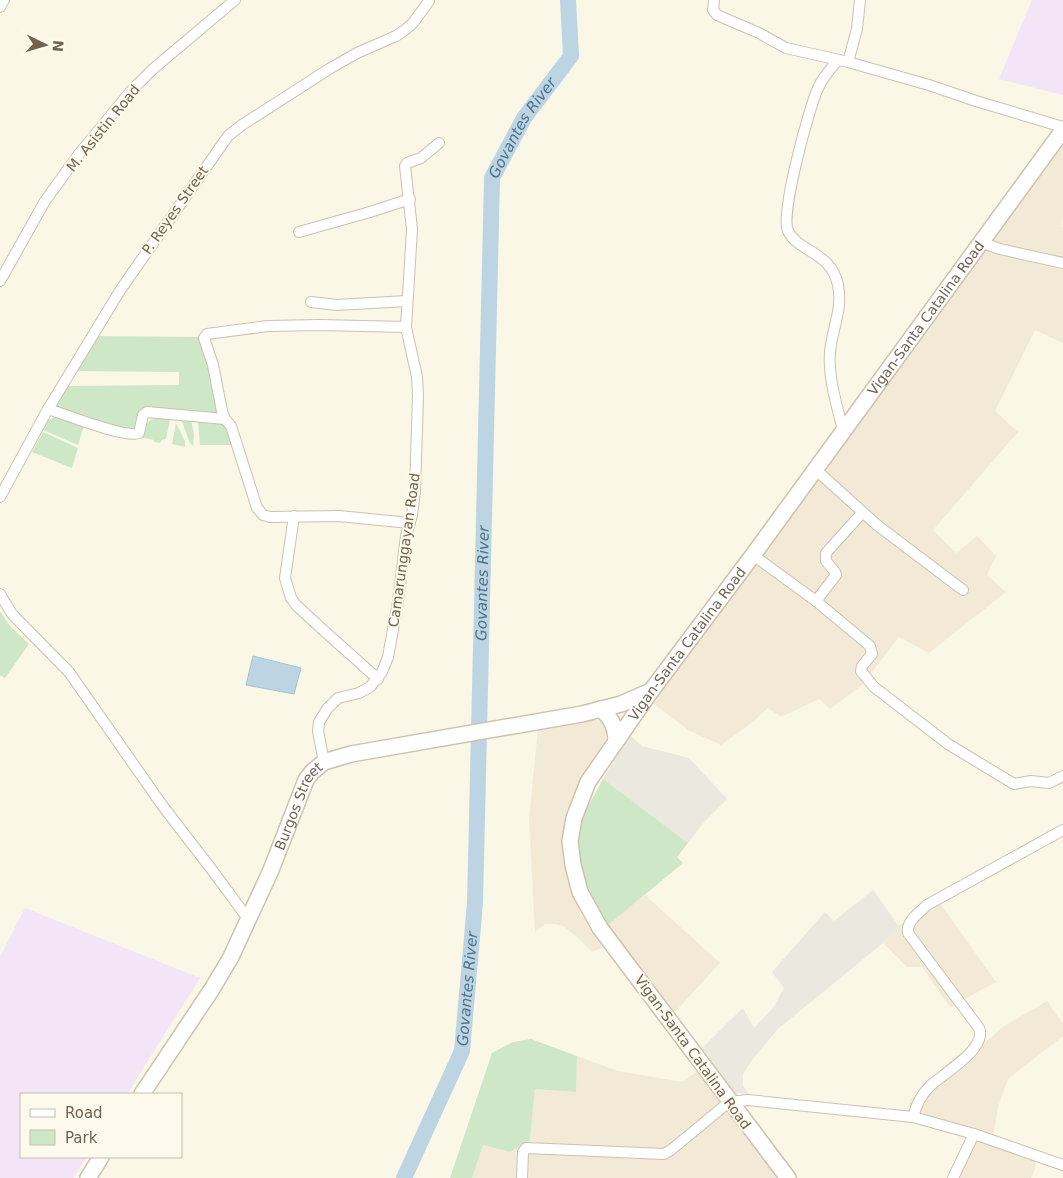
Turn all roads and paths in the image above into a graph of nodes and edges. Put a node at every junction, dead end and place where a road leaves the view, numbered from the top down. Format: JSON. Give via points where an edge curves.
{"nodes":[{"id":1,"x":4,"y":0,"type":"edge"},
{"id":2,"x":235,"y":0,"type":"edge"},
{"id":3,"x":714,"y":0,"type":"edge"},
{"id":4,"x":860,"y":0,"type":"edge"},
{"id":5,"x":429,"y":1,"type":"edge"},
{"id":6,"x":0,"y":7,"type":"edge"},
{"id":7,"x":843,"y":61,"type":"junction"},
{"id":8,"x":1063,"y":128,"type":"edge"},
{"id":9,"x":439,"y":143,"type":"dead end"},
{"id":10,"x":410,"y":199,"type":"junction"},
{"id":11,"x":299,"y":232,"type":"dead end"},
{"id":12,"x":980,"y":242,"type":"junction"},
{"id":13,"x":1063,"y":263,"type":"edge"},
{"id":14,"x":0,"y":280,"type":"edge"},
{"id":15,"x":408,"y":301,"type":"junction"},
{"id":16,"x":311,"y":302,"type":"dead end"},
{"id":17,"x":406,"y":327,"type":"junction"},
{"id":18,"x":48,"y":409,"type":"junction"},
{"id":19,"x":225,"y":418,"type":"junction"},
{"id":20,"x":843,"y":430,"type":"junction"},
{"id":21,"x":815,"y":470,"type":"junction"},
{"id":22,"x":0,"y":497,"type":"edge"},
{"id":23,"x":862,"y":513,"type":"junction"},
{"id":24,"x":294,"y":516,"type":"junction"},
{"id":25,"x":410,"y":523,"type":"junction"},
{"id":26,"x":753,"y":555,"type":"junction"},
{"id":27,"x":964,"y":590,"type":"dead end"},
{"id":28,"x":0,"y":594,"type":"edge"},
{"id":29,"x":816,"y":601,"type":"junction"},
{"id":30,"x":378,"y":679,"type":"junction"},
{"id":31,"x":651,"y":691,"type":"junction"},
{"id":32,"x":600,"y":709,"type":"junction"},
{"id":33,"x":616,"y":742,"type":"junction"},
{"id":34,"x":324,"y":762,"type":"junction"},
{"id":35,"x":1063,"y":776,"type":"edge"},
{"id":36,"x":1063,"y":830,"type":"edge"},
{"id":37,"x":249,"y":920,"type":"junction"},
{"id":38,"x":143,"y":1093,"type":"edge"},
{"id":39,"x":729,"y":1102,"type":"junction"},
{"id":40,"x":913,"y":1117,"type":"junction"},
{"id":41,"x":974,"y":1134,"type":"junction"},
{"id":42,"x":100,"y":1158,"type":"edge"},
{"id":43,"x":1063,"y":1165,"type":"edge"},
{"id":44,"x":88,"y":1178,"type":"edge"},
{"id":45,"x":522,"y":1178,"type":"edge"},
{"id":46,"x":788,"y":1178,"type":"edge"},
{"id":47,"x":953,"y":1178,"type":"edge"}],
"edges":[{"from":1,"to":6,"type":"street"},
{"from":2,"to":14,"type":"street","name":"M. Asistin Road","via":[[131,91],[45,201]]},
{"from":3,"to":7,"type":"street","via":[[713,10],[717,15],[786,48]]},
{"from":4,"to":7,"type":"street","via":[[857,29]]},
{"from":5,"to":18,"type":"street","name":"P. Reyes Street","via":[[405,30],[329,69],[228,136],[120,288]]},
{"from":7,"to":8,"type":"street"},
{"from":7,"to":20,"type":"street","via":[[829,70],[818,90],[793,178],[786,218],[791,236],[825,260],[838,284],[839,309],[829,361]]},
{"from":8,"to":12,"type":"main road","name":"Vigan-Santa Catalina Road"},
{"from":9,"to":10,"type":"street","name":"Camarunggayan Road","via":[[421,158],[405,165]]},
{"from":10,"to":11,"type":"street"},
{"from":10,"to":15,"type":"street","name":"Camarunggayan Road","via":[[412,229]]},
{"from":12,"to":13,"type":"street"},
{"from":12,"to":20,"type":"main road","name":"Vigan-Santa Catalina Road"},
{"from":15,"to":16,"type":"street","via":[[337,305]]},
{"from":15,"to":17,"type":"street","name":"Camarunggayan Road"},
{"from":17,"to":19,"type":"street","via":[[268,326],[206,335],[204,338]]},
{"from":17,"to":25,"type":"street","name":"Camarunggayan Road","via":[[416,369],[418,396],[415,491]]},
{"from":18,"to":19,"type":"street","via":[[132,435],[139,433],[143,414],[147,412]]},
{"from":18,"to":22,"type":"street","name":"P. Reyes Street"},
{"from":19,"to":24,"type":"street","via":[[231,426],[258,511],[266,516]]},
{"from":20,"to":21,"type":"main road","name":"Vigan-Santa Catalina Road"},
{"from":21,"to":23,"type":"street"},
{"from":21,"to":26,"type":"main road","name":"Vigan-Santa Catalina Road"},
{"from":23,"to":27,"type":"street"},
{"from":23,"to":29,"type":"street","via":[[826,553],[826,561],[836,575]]},
{"from":24,"to":25,"type":"street","via":[[339,516]]},
{"from":24,"to":30,"type":"street","via":[[285,578],[291,598]]},
{"from":25,"to":30,"type":"street","name":"Camarunggayan Road","via":[[390,649]]},
{"from":26,"to":29,"type":"street"},
{"from":26,"to":31,"type":"main road","name":"Vigan-Santa Catalina Road"},
{"from":28,"to":37,"type":"street","via":[[12,614],[69,672],[162,805]]},
{"from":29,"to":35,"type":"street","via":[[870,646],[872,654],[861,668],[862,675],[948,744],[1014,784],[1048,783]]},
{"from":30,"to":34,"type":"street","via":[[364,690],[338,698],[327,709],[318,731]]},
{"from":31,"to":32,"type":"main road","name":"Burgos Street"},
{"from":31,"to":33,"type":"main road","name":"Vigan-Santa Catalina Road"},
{"from":32,"to":33,"type":"main road","via":[[613,723]]},
{"from":32,"to":34,"type":"main road","name":"Burgos Street","via":[[350,754]]},
{"from":33,"to":39,"type":"main road","name":"Vigan-Santa Catalina Road","via":[[588,782],[574,818],[570,841],[580,892],[600,928]]},
{"from":34,"to":37,"type":"main road","name":"Burgos Street","via":[[306,780]]},
{"from":36,"to":40,"type":"street","via":[[927,906],[910,921],[908,933],[981,1034],[979,1043],[970,1054],[928,1088]]},
{"from":37,"to":38,"type":"main road","name":"Burgos Street","via":[[212,989]]},
{"from":39,"to":40,"type":"street","via":[[767,1100]]},
{"from":39,"to":45,"type":"street","via":[[667,1153],[528,1148],[523,1152]]},
{"from":39,"to":46,"type":"main road","name":"Vigan-Santa Catalina Road"},
{"from":40,"to":41,"type":"street"},
{"from":41,"to":43,"type":"street"},
{"from":41,"to":47,"type":"street"},
{"from":42,"to":44,"type":"main road"}]}
